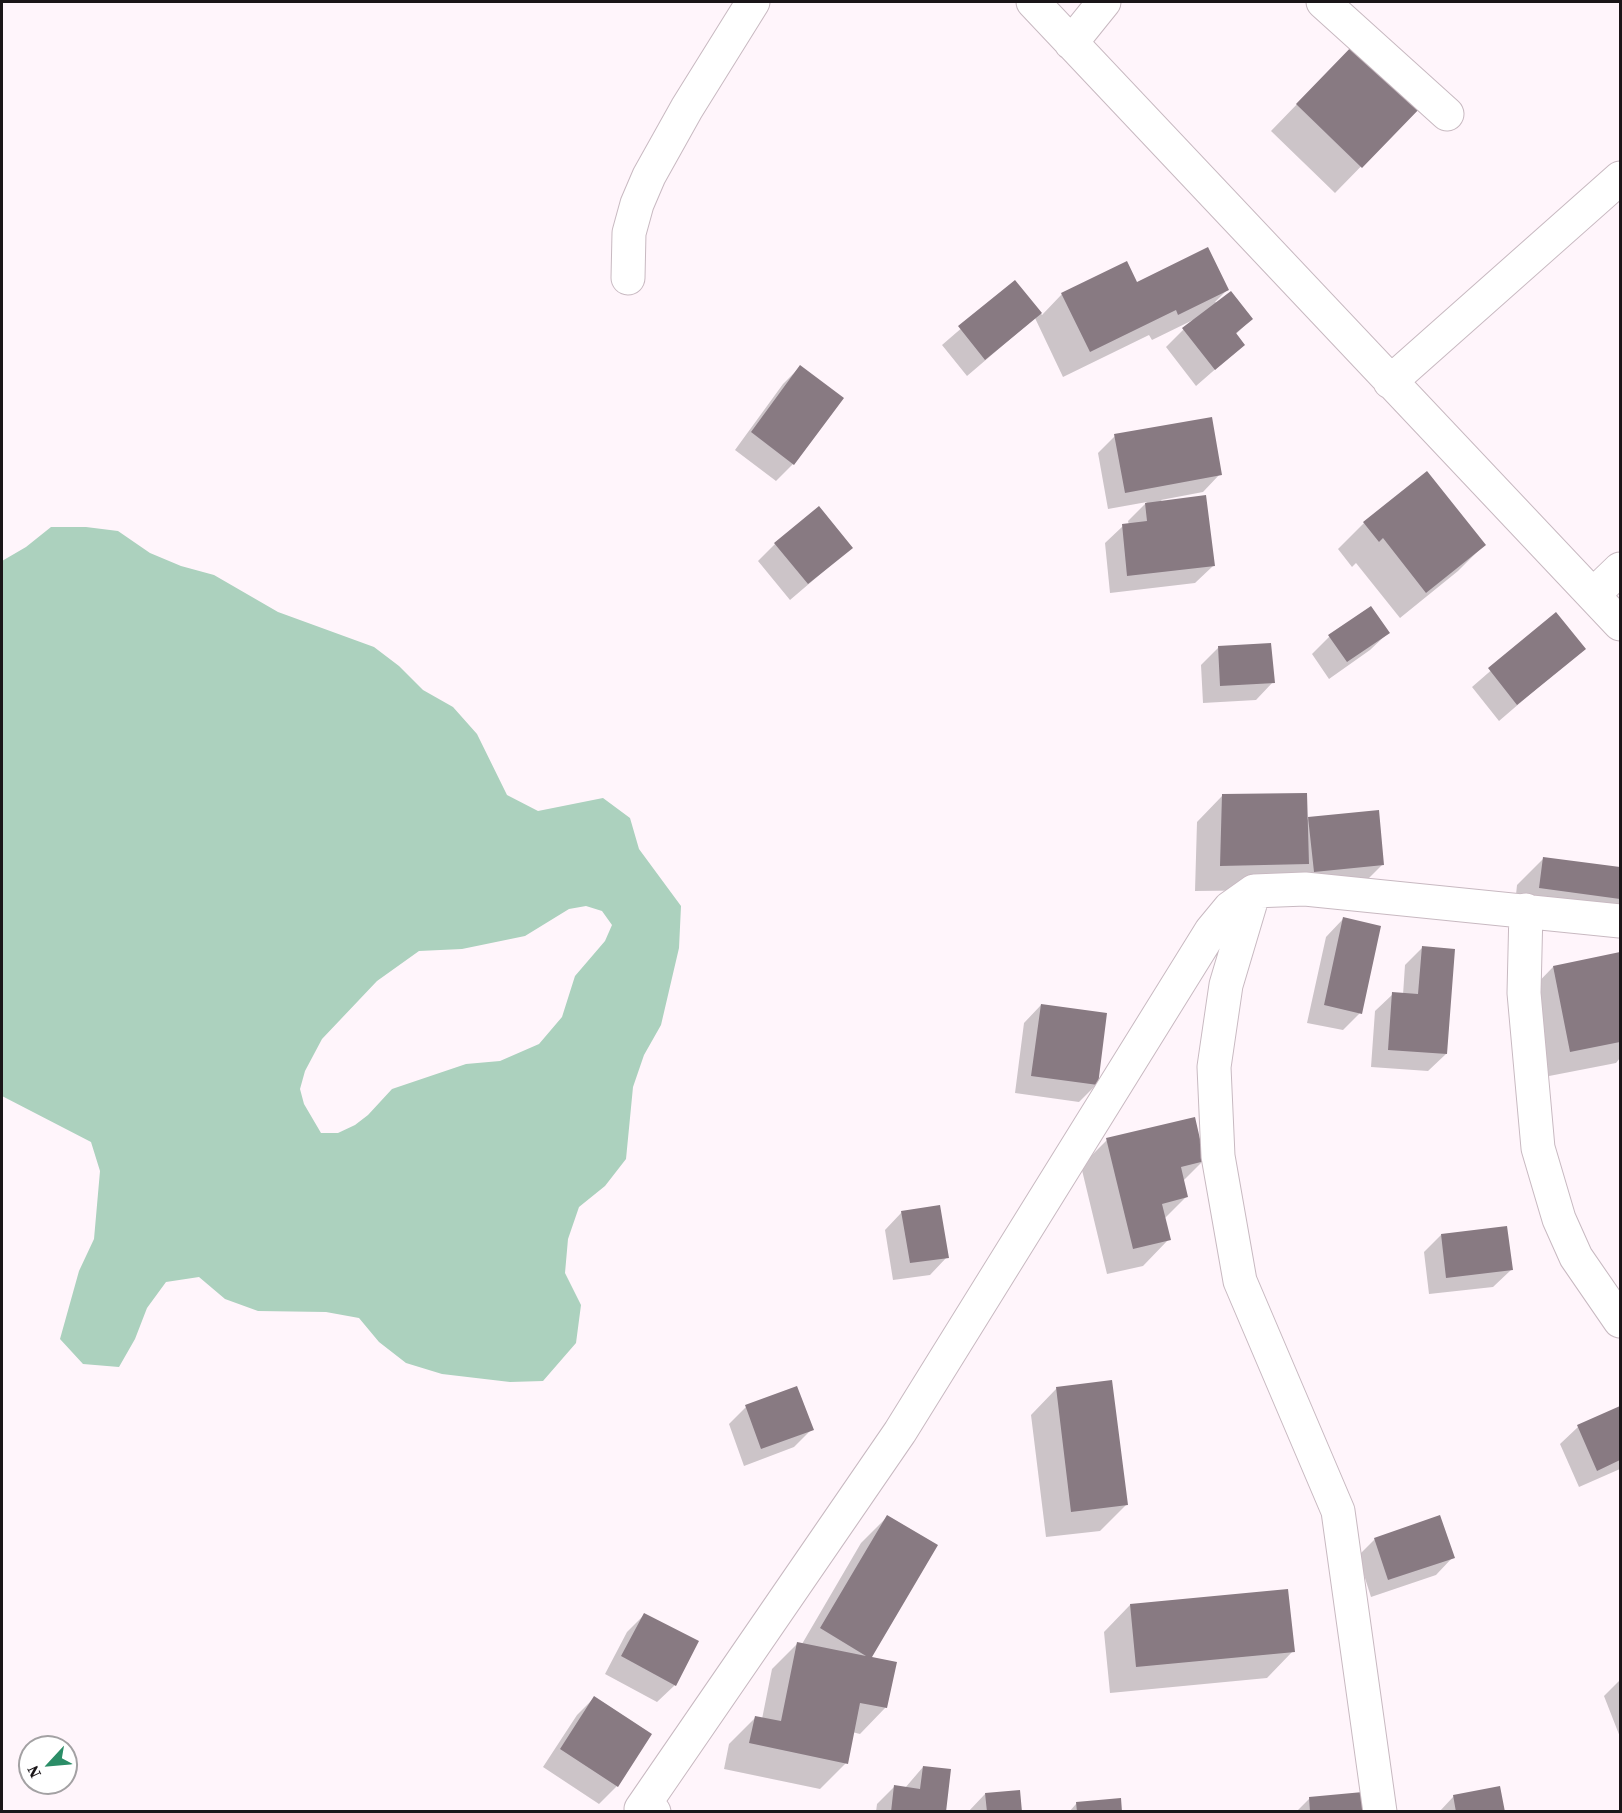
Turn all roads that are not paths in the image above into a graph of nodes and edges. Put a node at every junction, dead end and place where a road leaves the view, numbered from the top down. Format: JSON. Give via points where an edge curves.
{"nodes":[{"id":1,"x":753,"y":2,"type":"edge"},
{"id":2,"x":1033,"y":2,"type":"edge"},
{"id":3,"x":1104,"y":2,"type":"edge"},
{"id":4,"x":1323,"y":2,"type":"edge"},
{"id":5,"x":1071,"y":43,"type":"junction"},
{"id":6,"x":1447,"y":114,"type":"dead end"},
{"id":7,"x":1620,"y":178,"type":"edge"},
{"id":8,"x":628,"y":278,"type":"dead end"},
{"id":9,"x":1390,"y":382,"type":"junction"},
{"id":10,"x":1620,"y":569,"type":"edge"},
{"id":11,"x":1593,"y":595,"type":"junction"},
{"id":12,"x":1620,"y":624,"type":"edge"},
{"id":13,"x":1254,"y":891,"type":"junction"},
{"id":14,"x":1526,"y":910,"type":"junction"},
{"id":15,"x":1620,"y":921,"type":"edge"},
{"id":16,"x":1620,"y":1321,"type":"edge"},
{"id":17,"x":645,"y":1811,"type":"edge"},
{"id":18,"x":1380,"y":1812,"type":"edge"}],
"edges":[{"from":1,"to":8,"type":"street","via":[[649,176],[629,233]]},
{"from":2,"to":5,"type":"street"},
{"from":3,"to":5,"type":"street"},
{"from":4,"to":6,"type":"street"},
{"from":5,"to":9,"type":"street"},
{"from":7,"to":9,"type":"street"},
{"from":9,"to":11,"type":"street"},
{"from":10,"to":11,"type":"street"},
{"from":11,"to":12,"type":"street"},
{"from":13,"to":14,"type":"street","via":[[1305,889]]},
{"from":13,"to":17,"type":"street","via":[[1230,908],[1211,931],[900,1432]]},
{"from":13,"to":18,"type":"street","via":[[1226,985],[1214,1067],[1218,1156],[1240,1281],[1338,1511]]},
{"from":14,"to":15,"type":"street"},
{"from":14,"to":16,"type":"street","via":[[1524,993],[1538,1148],[1559,1219],[1576,1257]]}]}
